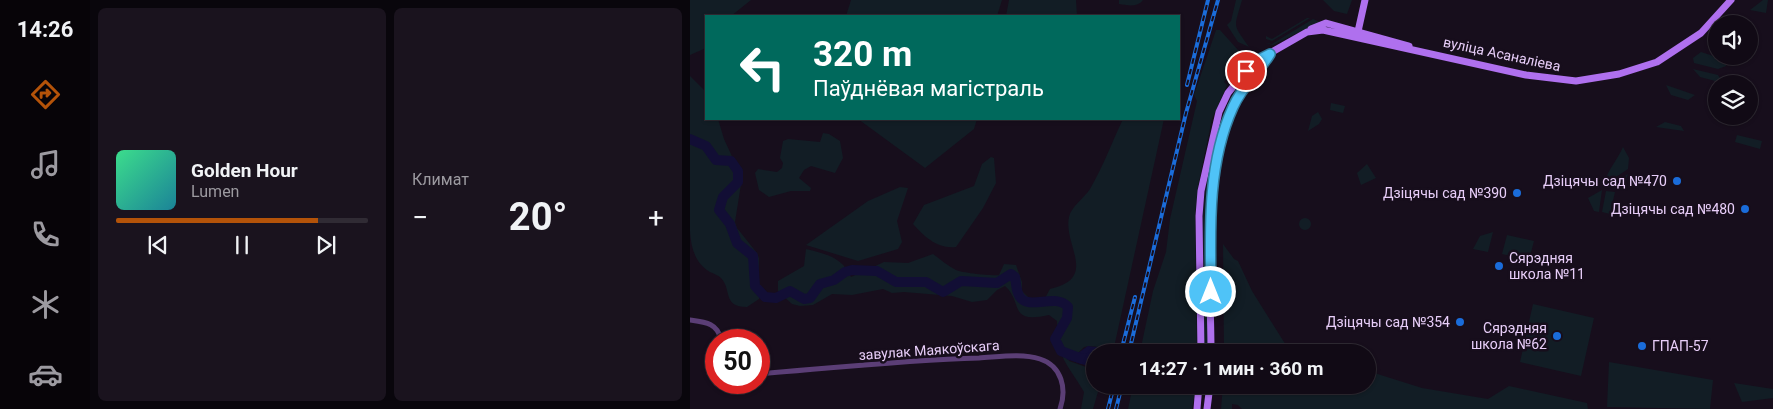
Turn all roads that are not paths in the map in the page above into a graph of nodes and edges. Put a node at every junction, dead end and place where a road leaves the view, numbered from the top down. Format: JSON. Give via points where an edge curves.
{"nodes":[{"id":1,"x":1366,"y":0,"type":"edge"},
{"id":2,"x":1731,"y":0,"type":"edge"},
{"id":3,"x":1357,"y":34,"type":"junction"},
{"id":4,"x":1270,"y":54,"type":"junction"},
{"id":5,"x":690,"y":320,"type":"edge"},
{"id":6,"x":717,"y":329,"type":"edge"},
{"id":7,"x":1201,"y":344,"type":"edge"},
{"id":8,"x":1211,"y":344,"type":"edge"},
{"id":9,"x":770,"y":373,"type":"edge"},
{"id":10,"x":1198,"y":394,"type":"edge"},
{"id":11,"x":1209,"y":394,"type":"edge"},
{"id":12,"x":1060,"y":409,"type":"edge"},
{"id":13,"x":1197,"y":409,"type":"edge"},
{"id":14,"x":1207,"y":409,"type":"edge"}],
"edges":[{"from":1,"to":3,"type":"main road"},
{"from":2,"to":3,"type":"main road","name":"вуліца Асаналіева","via":[[1714,21],[1676,51],[1638,69],[1576,81],[1550,79]]},
{"from":3,"to":4,"type":"main road","name":"вуліца Асаналіева","via":[[1326,23]]},
{"from":4,"to":7,"type":"main road","via":[[1246,71],[1228,93],[1212,137],[1199,216]]},
{"from":4,"to":8,"type":"main road","via":[[1233,106],[1217,161],[1211,207]]},
{"from":5,"to":6,"type":"street","via":[[712,324]]},
{"from":9,"to":12,"type":"street","name":"завулак Маякоўскага","via":[[958,358],[1026,356],[1041,359],[1058,374],[1064,390]]},
{"from":10,"to":13,"type":"main road"},
{"from":11,"to":14,"type":"main road"}]}
